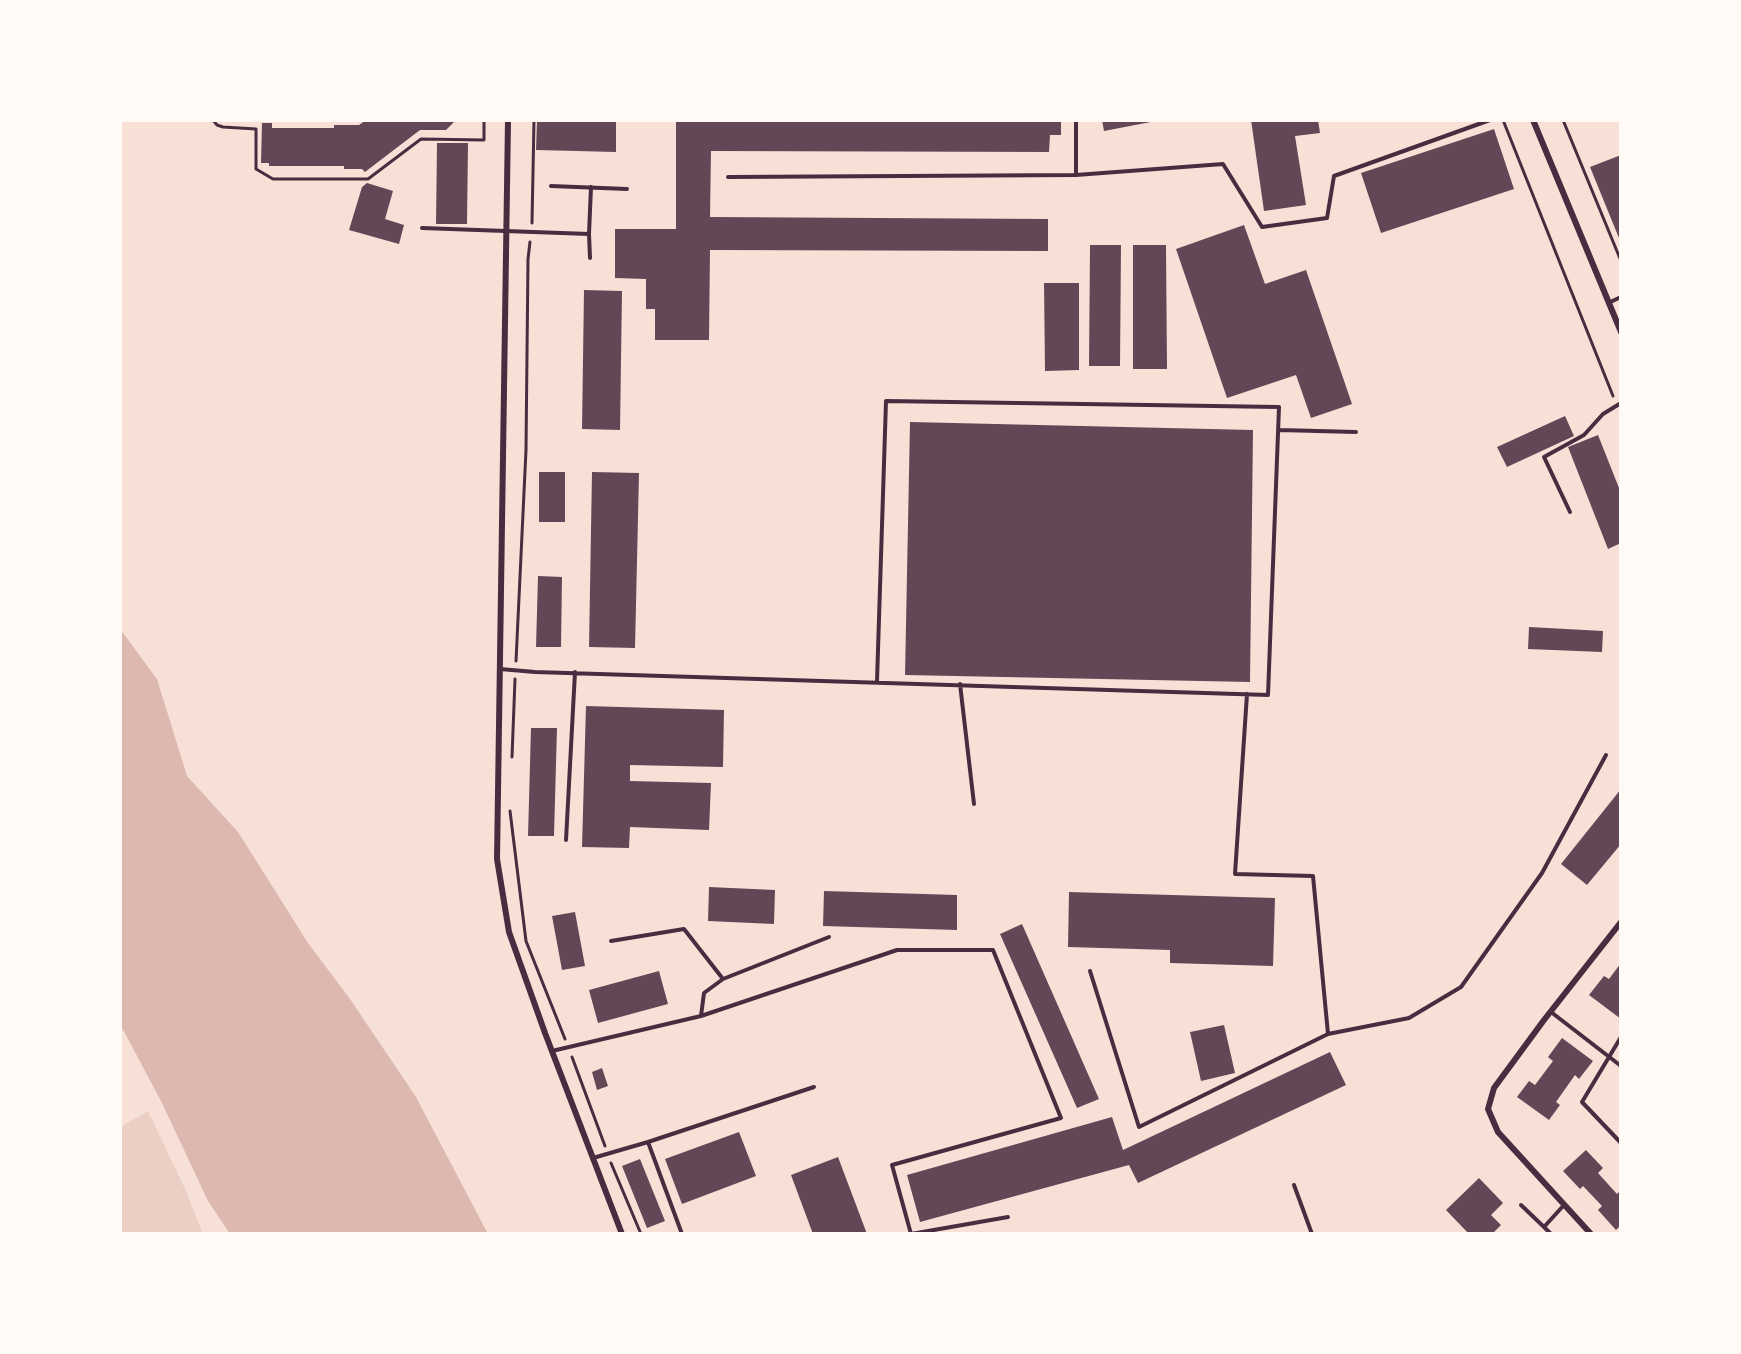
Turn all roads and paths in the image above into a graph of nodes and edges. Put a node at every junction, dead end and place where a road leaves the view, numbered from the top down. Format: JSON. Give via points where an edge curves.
{"nodes":[{"id":1,"x":213,"y":120,"type":"edge"},
{"id":2,"x":484,"y":120,"type":"edge"},
{"id":3,"x":508,"y":120,"type":"edge"},
{"id":4,"x":534,"y":120,"type":"edge"},
{"id":5,"x":1076,"y":120,"type":"edge"},
{"id":6,"x":1490,"y":120,"type":"edge"},
{"id":7,"x":1503,"y":120,"type":"edge"},
{"id":8,"x":1533,"y":120,"type":"edge"},
{"id":9,"x":1563,"y":120,"type":"edge"},
{"id":10,"x":1076,"y":176,"type":"junction"},
{"id":11,"x":728,"y":177,"type":"dead end"},
{"id":12,"x":551,"y":186,"type":"dead end"},
{"id":13,"x":591,"y":187,"type":"junction"},
{"id":14,"x":627,"y":189,"type":"dead end"},
{"id":15,"x":422,"y":228,"type":"dead end"},
{"id":16,"x":506,"y":232,"type":"junction"},
{"id":17,"x":531,"y":233,"type":"junction"},
{"id":18,"x":589,"y":234,"type":"junction"},
{"id":19,"x":590,"y":258,"type":"dead end"},
{"id":20,"x":1621,"y":261,"type":"edge"},
{"id":21,"x":1621,"y":297,"type":"edge"},
{"id":22,"x":1608,"y":303,"type":"junction"},
{"id":23,"x":1621,"y":332,"type":"edge"},
{"id":24,"x":1619,"y":404,"type":"edge"},
{"id":25,"x":1279,"y":430,"type":"junction"},
{"id":26,"x":1356,"y":432,"type":"dead end"},
{"id":27,"x":1570,"y":512,"type":"dead end"},
{"id":28,"x":500,"y":669,"type":"junction"},
{"id":29,"x":515,"y":670,"type":"junction"},
{"id":30,"x":575,"y":672,"type":"junction"},
{"id":31,"x":877,"y":681,"type":"junction"},
{"id":32,"x":960,"y":684,"type":"junction"},
{"id":33,"x":1247,"y":694,"type":"junction"},
{"id":34,"x":1606,"y":755,"type":"dead end"},
{"id":35,"x":512,"y":759,"type":"dead end"},
{"id":36,"x":510,"y":804,"type":"dead end"},
{"id":37,"x":974,"y":804,"type":"dead end"},
{"id":38,"x":566,"y":840,"type":"dead end"},
{"id":39,"x":1621,"y":922,"type":"edge"},
{"id":40,"x":829,"y":937,"type":"dead end"},
{"id":41,"x":611,"y":941,"type":"dead end"},
{"id":42,"x":1090,"y":971,"type":"dead end"},
{"id":43,"x":723,"y":979,"type":"junction"},
{"id":44,"x":1551,"y":1012,"type":"junction"},
{"id":45,"x":701,"y":1016,"type":"junction"},
{"id":46,"x":1328,"y":1035,"type":"junction"},
{"id":47,"x":1621,"y":1037,"type":"edge"},
{"id":48,"x":568,"y":1047,"type":"junction"},
{"id":49,"x":552,"y":1051,"type":"junction"},
{"id":50,"x":1610,"y":1056,"type":"junction"},
{"id":51,"x":1621,"y":1066,"type":"edge"},
{"id":52,"x":814,"y":1088,"type":"dead end"},
{"id":53,"x":648,"y":1142,"type":"junction"},
{"id":54,"x":1621,"y":1143,"type":"edge"},
{"id":55,"x":608,"y":1154,"type":"junction"},
{"id":56,"x":593,"y":1158,"type":"junction"},
{"id":57,"x":1294,"y":1185,"type":"dead end"},
{"id":58,"x":1521,"y":1205,"type":"dead end"},
{"id":59,"x":1564,"y":1205,"type":"junction"},
{"id":60,"x":1008,"y":1217,"type":"dead end"},
{"id":61,"x":1544,"y":1227,"type":"junction"},
{"id":62,"x":622,"y":1234,"type":"edge"},
{"id":63,"x":641,"y":1234,"type":"edge"},
{"id":64,"x":682,"y":1234,"type":"edge"},
{"id":65,"x":1312,"y":1234,"type":"edge"},
{"id":66,"x":1551,"y":1234,"type":"edge"},
{"id":67,"x":1591,"y":1234,"type":"edge"}],
"edges":[{"from":1,"to":2,"type":"path","via":[[223,127],[256,129],[256,169],[273,179],[368,180],[421,139],[484,140]]},
{"from":3,"to":16,"type":"street"},
{"from":4,"to":17,"type":"path"},
{"from":5,"to":10,"type":"lane"},
{"from":6,"to":10,"type":"lane","via":[[1334,176],[1327,218],[1262,228],[1223,164]]},
{"from":7,"to":24,"type":"path"},
{"from":8,"to":22,"type":"street"},
{"from":9,"to":20,"type":"path"},
{"from":10,"to":11,"type":"lane"},
{"from":12,"to":13,"type":"lane"},
{"from":13,"to":14,"type":"lane"},
{"from":13,"to":18,"type":"lane"},
{"from":15,"to":16,"type":"lane"},
{"from":16,"to":17,"type":"lane"},
{"from":16,"to":28,"type":"street"},
{"from":17,"to":18,"type":"lane"},
{"from":17,"to":29,"type":"path"},
{"from":18,"to":19,"type":"lane"},
{"from":21,"to":22,"type":"lane"},
{"from":22,"to":23,"type":"street"},
{"from":24,"to":27,"type":"lane","via":[[1603,414],[1584,435],[1544,457]]},
{"from":25,"to":26,"type":"lane"},
{"from":25,"to":31,"type":"lane","via":[[1280,406],[886,401]]},
{"from":25,"to":33,"type":"lane","via":[[1268,694]]},
{"from":28,"to":29,"type":"lane"},
{"from":28,"to":49,"type":"street","via":[[497,860],[509,932]]},
{"from":29,"to":30,"type":"lane"},
{"from":29,"to":35,"type":"path"},
{"from":30,"to":31,"type":"lane"},
{"from":30,"to":38,"type":"lane"},
{"from":31,"to":32,"type":"lane"},
{"from":32,"to":33,"type":"lane"},
{"from":32,"to":37,"type":"lane"},
{"from":33,"to":46,"type":"lane","via":[[1235,874],[1313,876]]},
{"from":34,"to":46,"type":"lane","via":[[1542,873],[1461,987],[1409,1018]]},
{"from":36,"to":48,"type":"path","via":[[526,941]]},
{"from":39,"to":44,"type":"street"},
{"from":40,"to":43,"type":"lane"},
{"from":41,"to":43,"type":"lane","via":[[684,929]]},
{"from":42,"to":46,"type":"lane","via":[[1139,1127]]},
{"from":43,"to":45,"type":"lane","via":[[704,993]]},
{"from":44,"to":50,"type":"lane"},
{"from":44,"to":59,"type":"street","via":[[1494,1088],[1488,1109],[1498,1132]]},
{"from":45,"to":48,"type":"lane"},
{"from":45,"to":60,"type":"lane","via":[[897,950],[993,950],[1061,1118],[892,1165],[910,1234]]},
{"from":47,"to":50,"type":"lane"},
{"from":48,"to":49,"type":"lane"},
{"from":48,"to":55,"type":"path"},
{"from":49,"to":56,"type":"street"},
{"from":50,"to":51,"type":"lane"},
{"from":50,"to":54,"type":"lane","via":[[1582,1102]]},
{"from":52,"to":53,"type":"lane"},
{"from":53,"to":55,"type":"lane"},
{"from":53,"to":64,"type":"lane"},
{"from":55,"to":56,"type":"lane"},
{"from":55,"to":63,"type":"path"},
{"from":56,"to":62,"type":"street"},
{"from":57,"to":65,"type":"lane"},
{"from":58,"to":61,"type":"lane"},
{"from":59,"to":61,"type":"lane"},
{"from":59,"to":67,"type":"street"},
{"from":61,"to":66,"type":"lane"}]}
